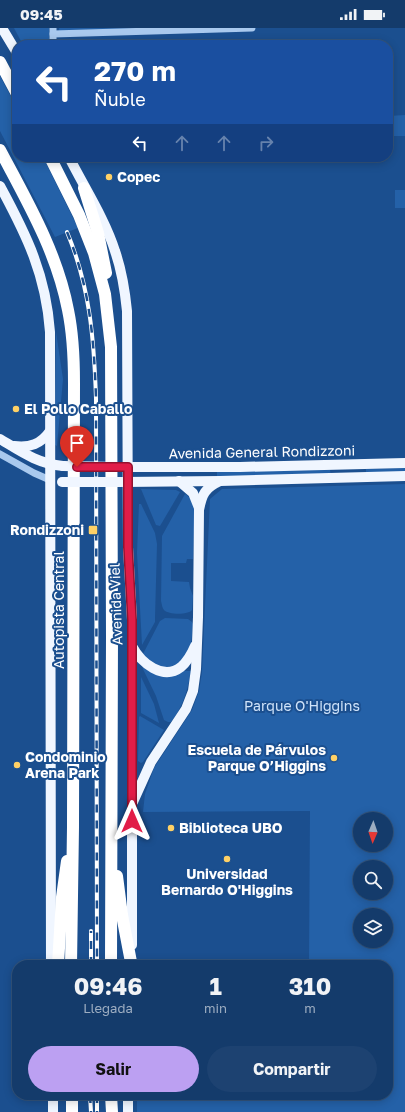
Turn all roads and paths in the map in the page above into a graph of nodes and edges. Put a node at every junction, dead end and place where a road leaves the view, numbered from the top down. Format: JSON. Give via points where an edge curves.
{"nodes":[{"id":1,"x":2,"y":28,"type":"edge"},
{"id":2,"x":252,"y":28,"type":"edge"},
{"id":3,"x":53,"y":31,"type":"edge"},
{"id":4,"x":83,"y":31,"type":"edge"},
{"id":5,"x":12,"y":45,"type":"edge"},
{"id":6,"x":0,"y":62,"type":"edge"},
{"id":7,"x":12,"y":85,"type":"edge"},
{"id":8,"x":0,"y":150,"type":"edge"},
{"id":9,"x":53,"y":162,"type":"edge"},
{"id":10,"x":71,"y":162,"type":"edge"},
{"id":11,"x":0,"y":186,"type":"edge"},
{"id":12,"x":84,"y":188,"type":"junction"},
{"id":13,"x":108,"y":314,"type":"junction"},
{"id":14,"x":50,"y":431,"type":"junction"},
{"id":15,"x":0,"y":439,"type":"edge"},
{"id":16,"x":12,"y":446,"type":"junction"},
{"id":17,"x":0,"y":454,"type":"edge"},
{"id":18,"x":405,"y":463,"type":"edge"},
{"id":19,"x":50,"y":465,"type":"junction"},
{"id":20,"x":124,"y":467,"type":"junction"},
{"id":21,"x":405,"y":476,"type":"edge"},
{"id":22,"x":50,"y":480,"type":"junction"},
{"id":23,"x":179,"y":481,"type":"junction"},
{"id":24,"x":220,"y":481,"type":"junction"},
{"id":25,"x":125,"y":482,"type":"junction"},
{"id":26,"x":199,"y":510,"type":"junction"},
{"id":27,"x":197,"y":642,"type":"junction"},
{"id":28,"x":132,"y":645,"type":"junction"},
{"id":29,"x":132,"y":805,"type":"junction"},
{"id":30,"x":73,"y":827,"type":"junction"},
{"id":31,"x":111,"y":842,"type":"junction"},
{"id":32,"x":51,"y":960,"type":"edge"},
{"id":33,"x":58,"y":960,"type":"edge"},
{"id":34,"x":72,"y":960,"type":"edge"},
{"id":35,"x":111,"y":960,"type":"edge"},
{"id":36,"x":130,"y":960,"type":"edge"},
{"id":37,"x":131,"y":960,"type":"edge"},
{"id":38,"x":53,"y":1100,"type":"edge"},
{"id":39,"x":72,"y":1100,"type":"edge"},
{"id":40,"x":111,"y":1100,"type":"edge"},
{"id":41,"x":128,"y":1100,"type":"edge"},
{"id":42,"x":53,"y":1112,"type":"edge"},
{"id":43,"x":72,"y":1112,"type":"edge"},
{"id":44,"x":112,"y":1112,"type":"edge"},
{"id":45,"x":128,"y":1112,"type":"edge"}],
"edges":[{"from":1,"to":5,"type":"main road"},
{"from":2,"to":4,"type":"street"},
{"from":3,"to":4,"type":"street"},
{"from":6,"to":7,"type":"highway"},
{"from":8,"to":30,"type":"highway","name":"Autopista Central","via":[[51,252],[65,295],[71,329],[74,383]]},
{"from":9,"to":13,"type":"highway","via":[[87,233],[100,274]]},
{"from":10,"to":12,"type":"main road","name":"Avenida Viel"},
{"from":11,"to":14,"type":"main road","via":[[26,235],[44,289],[50,332]]},
{"from":12,"to":13,"type":"highway","via":[[102,248]]},
{"from":12,"to":20,"type":"main road","name":"Avenida Viel","via":[[111,240],[124,286],[128,328]]},
{"from":13,"to":31,"type":"highway","via":[[112,368]]},
{"from":14,"to":16,"type":"main road","via":[[36,444]]},
{"from":14,"to":19,"type":"main road"},
{"from":15,"to":16,"type":"main road","name":"Avenida General Rondizzoni"},
{"from":16,"to":19,"type":"main road","name":"Avenida General Rondizzoni"},
{"from":17,"to":22,"type":"street"},
{"from":18,"to":20,"type":"main road","name":"Avenida General Rondizzoni"},
{"from":19,"to":20,"type":"main road","name":"Avenida General Rondizzoni","bridge":true},
{"from":19,"to":22,"type":"main road"},
{"from":20,"to":25,"type":"main road","name":"Avenida Viel"},
{"from":21,"to":24,"type":"main road","name":"Avenida General Rondizzoni"},
{"from":22,"to":25,"type":"main road","name":"Avenida General Rondizzoni","bridge":true},
{"from":22,"to":32,"type":"main road"},
{"from":23,"to":24,"type":"main road","name":"Avenida General Rondizzoni"},
{"from":23,"to":25,"type":"main road","name":"Avenida General Rondizzoni"},
{"from":23,"to":26,"type":"main road","via":[[193,493]]},
{"from":24,"to":26,"type":"main road","via":[[206,490]]},
{"from":25,"to":28,"type":"main road","name":"Avenida Viel"},
{"from":26,"to":27,"type":"main road"},
{"from":27,"to":28,"type":"main road","via":[[185,663],[178,669],[169,671],[149,666]]},
{"from":27,"to":29,"type":"main road","via":[[195,682],[190,700],[151,762]]},
{"from":28,"to":29,"type":"main road","name":"Avenida Viel"},
{"from":29,"to":37,"type":"main road","name":"Avenida Viel"},
{"from":30,"to":33,"type":"highway","via":[[62,897]]},
{"from":30,"to":34,"type":"highway","name":"Autopista Central"},
{"from":31,"to":35,"type":"highway"},
{"from":31,"to":36,"type":"highway"},
{"from":38,"to":42,"type":"main road"},
{"from":39,"to":43,"type":"highway"},
{"from":40,"to":44,"type":"highway"},
{"from":41,"to":45,"type":"main road"}]}
